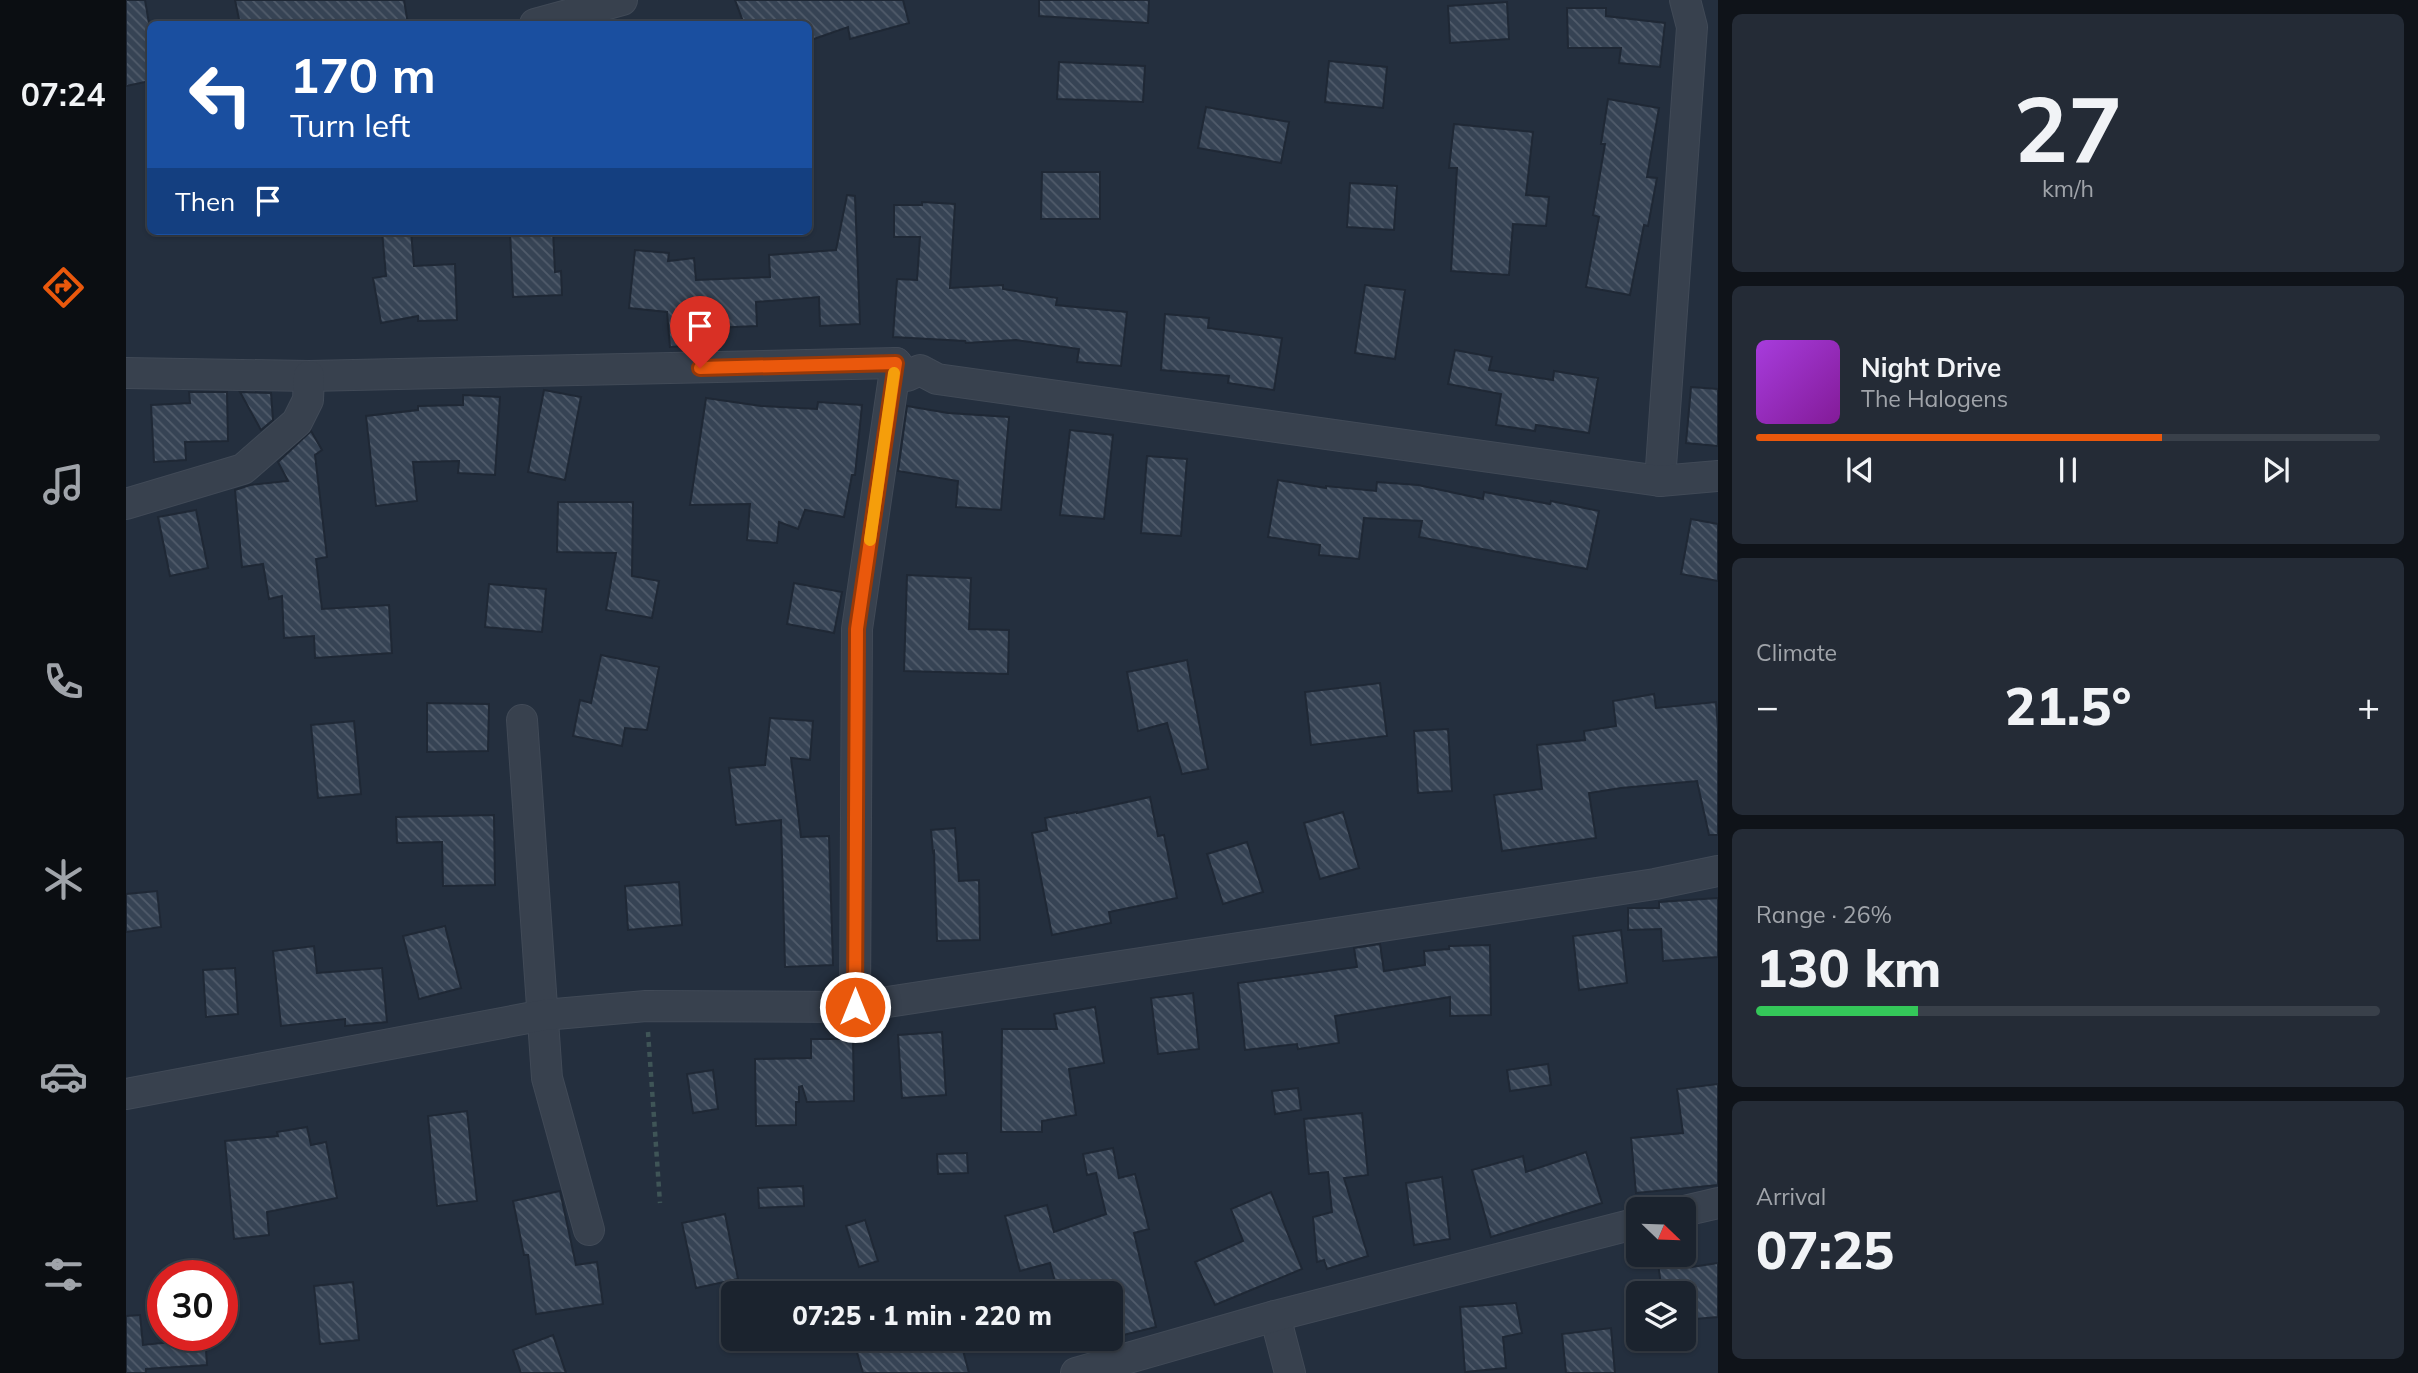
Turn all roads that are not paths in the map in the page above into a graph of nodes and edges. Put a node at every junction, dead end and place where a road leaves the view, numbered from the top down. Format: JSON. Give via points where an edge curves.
{"nodes":[{"id":1,"x":622,"y":0,"type":"edge"},
{"id":2,"x":1685,"y":0,"type":"edge"},
{"id":3,"x":546,"y":21,"type":"edge"},
{"id":4,"x":896,"y":363,"type":"junction"},
{"id":5,"x":126,"y":373,"type":"edge"},
{"id":6,"x":309,"y":376,"type":"junction"},
{"id":7,"x":1718,"y":476,"type":"edge"},
{"id":8,"x":1660,"y":481,"type":"junction"},
{"id":9,"x":126,"y":504,"type":"edge"},
{"id":10,"x":522,"y":720,"type":"dead end"},
{"id":11,"x":1718,"y":871,"type":"edge"},
{"id":12,"x":855,"y":1007,"type":"junction"},
{"id":13,"x":544,"y":1015,"type":"junction"},
{"id":14,"x":126,"y":1094,"type":"edge"},
{"id":15,"x":1718,"y":1203,"type":"edge"},
{"id":16,"x":1696,"y":1208,"type":"edge"},
{"id":17,"x":1626,"y":1226,"type":"edge"},
{"id":18,"x":589,"y":1230,"type":"dead end"},
{"id":19,"x":1275,"y":1316,"type":"junction"},
{"id":20,"x":1076,"y":1373,"type":"edge"},
{"id":21,"x":1290,"y":1373,"type":"edge"}],
"edges":[{"from":1,"to":3,"type":"street"},
{"from":2,"to":8,"type":"street","via":[[1692,27]]},
{"from":4,"to":6,"type":"street"},
{"from":4,"to":8,"type":"street","via":[[907,376],[920,370],[937,379]]},
{"from":4,"to":12,"type":"street","via":[[857,629]]},
{"from":5,"to":6,"type":"street"},
{"from":6,"to":9,"type":"street","via":[[309,400],[297,422],[243,469]]},
{"from":7,"to":8,"type":"street"},
{"from":10,"to":13,"type":"street"},
{"from":11,"to":12,"type":"street"},
{"from":12,"to":13,"type":"street","via":[[646,1006]]},
{"from":13,"to":14,"type":"street"},
{"from":13,"to":18,"type":"street","via":[[547,1078]]},
{"from":15,"to":16,"type":"street"},
{"from":17,"to":19,"type":"street"},
{"from":19,"to":20,"type":"street"},
{"from":19,"to":21,"type":"street"}]}
